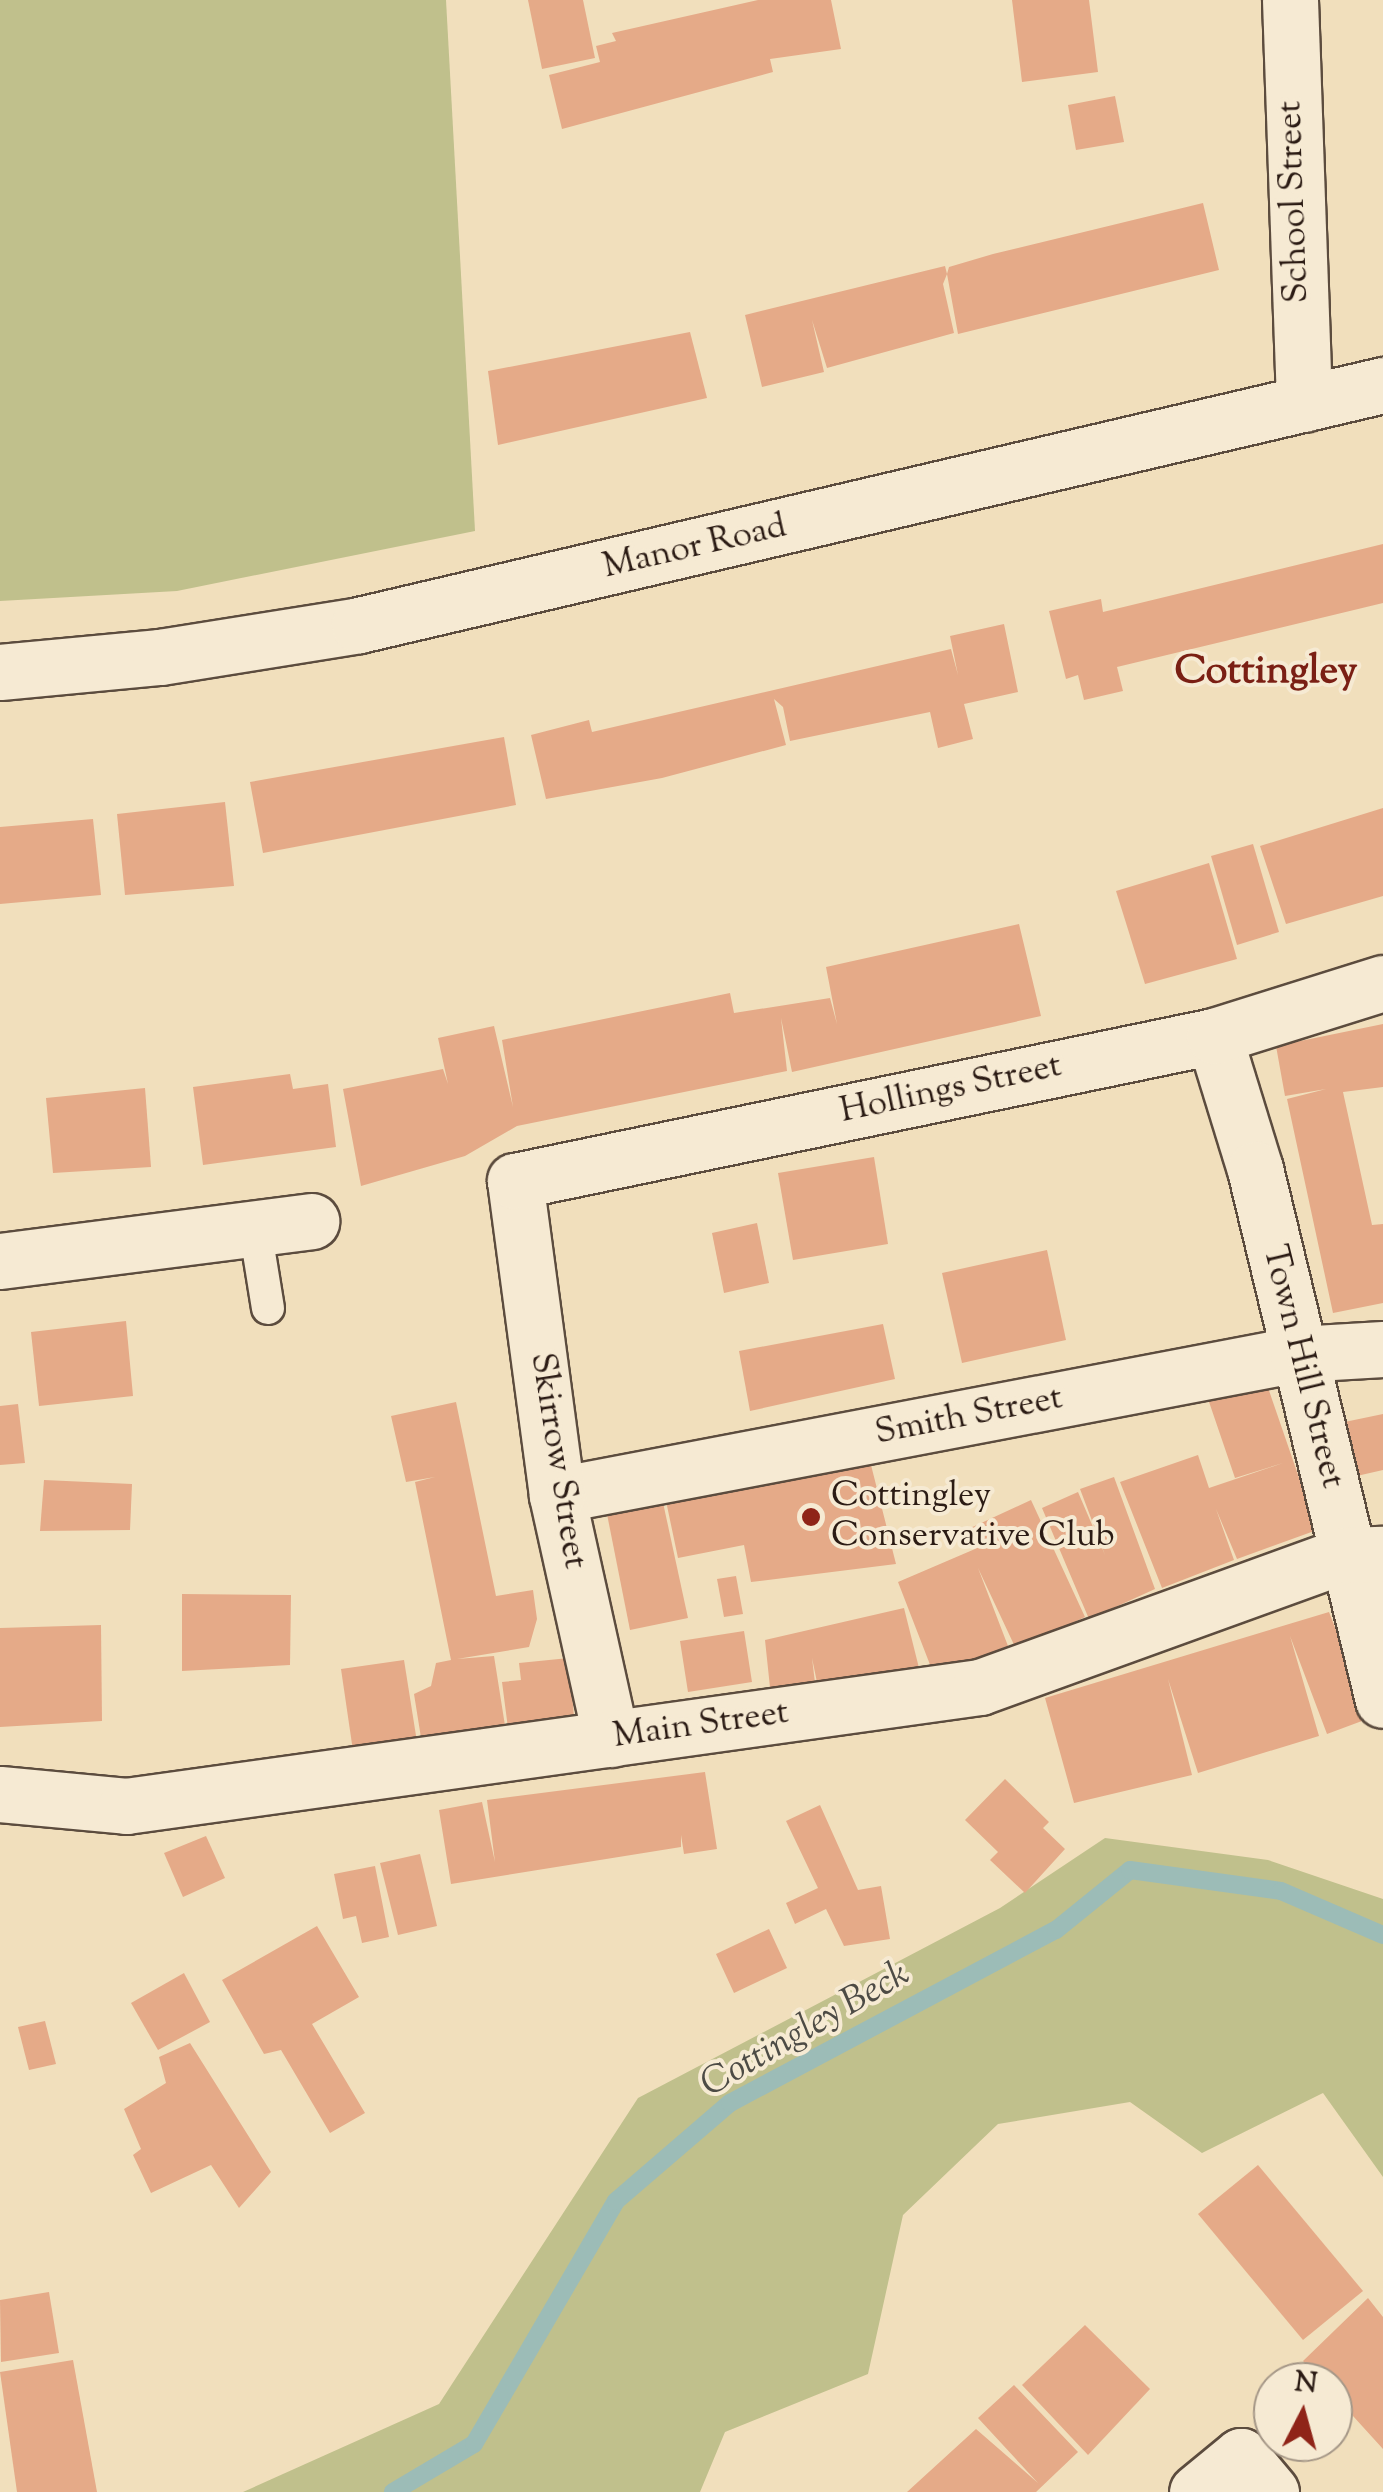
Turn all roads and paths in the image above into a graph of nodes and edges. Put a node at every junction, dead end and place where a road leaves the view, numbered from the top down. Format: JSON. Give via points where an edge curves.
{"nodes":[{"id":1,"x":1290,"y":0,"type":"edge"},
{"id":2,"x":1383,"y":385,"type":"edge"},
{"id":3,"x":1304,"y":404,"type":"junction"},
{"id":4,"x":0,"y":672,"type":"edge"},
{"id":5,"x":1383,"y":982,"type":"edge"},
{"id":6,"x":1214,"y":1036,"type":"junction"},
{"id":7,"x":515,"y":1181,"type":"joint"},
{"id":8,"x":311,"y":1221,"type":"dead end"},
{"id":9,"x":254,"y":1228,"type":"junction"},
{"id":10,"x":0,"y":1262,"type":"edge"},
{"id":11,"x":268,"y":1308,"type":"dead end"},
{"id":12,"x":1383,"y":1349,"type":"edge"},
{"id":13,"x":1298,"y":1354,"type":"junction"},
{"id":14,"x":557,"y":1495,"type":"junction"},
{"id":15,"x":1364,"y":1555,"type":"edge"},
{"id":16,"x":1383,"y":1700,"type":"edge"},
{"id":17,"x":612,"y":1739,"type":"junction"},
{"id":18,"x":0,"y":1794,"type":"edge"},
{"id":19,"x":1197,"y":2492,"type":"edge"},
{"id":20,"x":1271,"y":2492,"type":"edge"}],
"edges":[{"from":1,"to":3,"type":"street","name":"School Street"},
{"from":2,"to":3,"type":"street","name":"Manor Road"},
{"from":3,"to":4,"type":"street","name":"Manor Road","via":[[358,625],[160,657]]},
{"from":5,"to":6,"type":"street","name":"Hollings Street"},
{"from":6,"to":7,"type":"street","name":"Hollings Street"},
{"from":6,"to":13,"type":"street","name":"Town Hill Street"},
{"from":7,"to":14,"type":"street","name":"Skirrow Street"},
{"from":8,"to":9,"type":"street"},
{"from":9,"to":10,"type":"street"},
{"from":9,"to":11,"type":"lane"},
{"from":12,"to":13,"type":"street","name":"Smith Street"},
{"from":13,"to":14,"type":"street","name":"Smith Street"},
{"from":13,"to":15,"type":"street","name":"Town Hill Street"},
{"from":14,"to":17,"type":"street","name":"Skirrow Street"},
{"from":15,"to":16,"type":"street","name":"Town Hill Street"},
{"from":15,"to":17,"type":"street","name":"Main Street","via":[[980,1687]]},
{"from":17,"to":18,"type":"street","name":"Main Street","via":[[126,1806]]},
{"from":19,"to":20,"type":"street","via":[[1241,2456]]}]}
